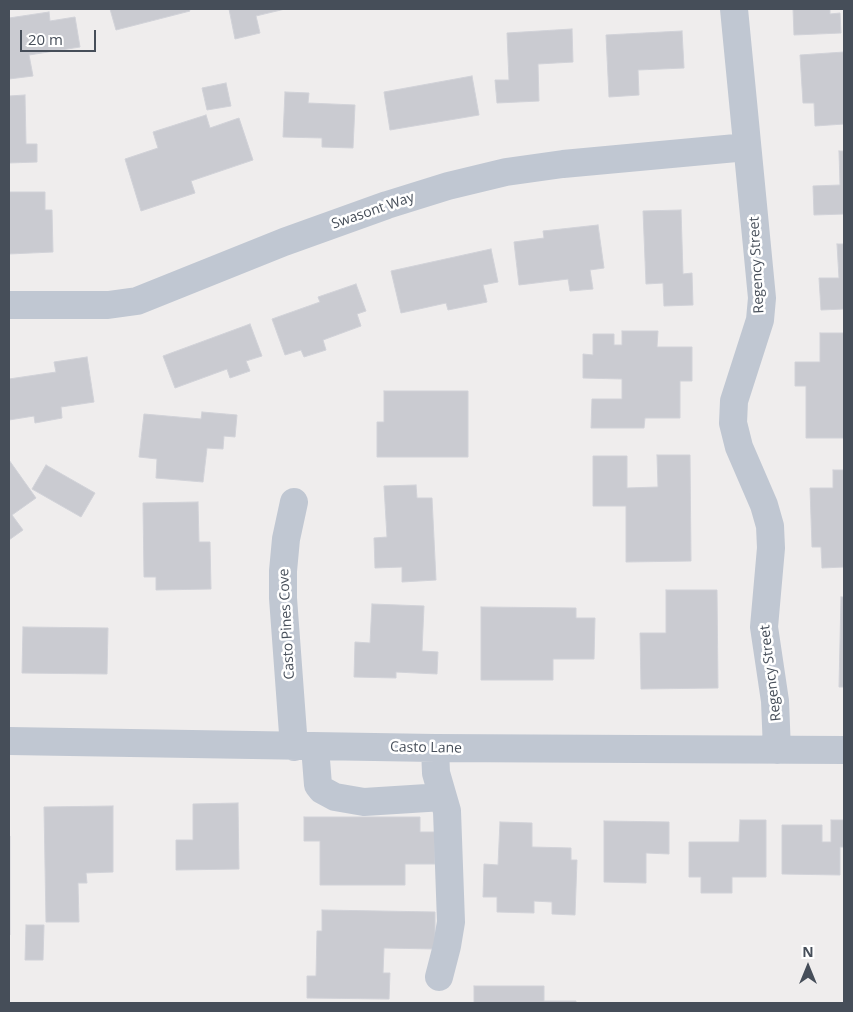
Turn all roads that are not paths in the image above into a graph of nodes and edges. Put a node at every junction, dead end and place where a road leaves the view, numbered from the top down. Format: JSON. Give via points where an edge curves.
{"nodes":[{"id":1,"x":734,"y":9,"type":"edge"},
{"id":2,"x":747,"y":147,"type":"junction"},
{"id":3,"x":9,"y":305,"type":"edge"},
{"id":4,"x":294,"y":502,"type":"dead end"},
{"id":5,"x":9,"y":741,"type":"edge"},
{"id":6,"x":305,"y":747,"type":"junction"},
{"id":7,"x":435,"y":748,"type":"junction"},
{"id":8,"x":777,"y":750,"type":"junction"},
{"id":9,"x":844,"y":750,"type":"edge"},
{"id":10,"x":443,"y":797,"type":"junction"},
{"id":11,"x":439,"y":977,"type":"dead end"}],
"edges":[{"from":1,"to":2,"type":"street","name":"Regency Street"},
{"from":2,"to":3,"type":"street","name":"Swasont Way","via":[[506,172],[379,208],[137,301],[108,305]]},
{"from":2,"to":8,"type":"street","name":"Regency Street","via":[[762,298],[760,320],[732,412],[735,435],[764,505],[770,532],[764,627],[776,700]]},
{"from":4,"to":6,"type":"street","name":"Casto Pines Cove","via":[[286,539],[283,598]]},
{"from":5,"to":6,"type":"street","name":"Casto Lane"},
{"from":6,"to":7,"type":"street","name":"Casto Lane"},
{"from":6,"to":10,"type":"street","name":"Casto Pines Cove","via":[[318,785],[335,797],[364,802]]},
{"from":7,"to":8,"type":"street","name":"Casto Lane"},
{"from":7,"to":10,"type":"street","via":[[436,773]]},
{"from":8,"to":9,"type":"street","name":"Casto Lane"},
{"from":10,"to":11,"type":"street","via":[[447,811],[450,934]]}]}
